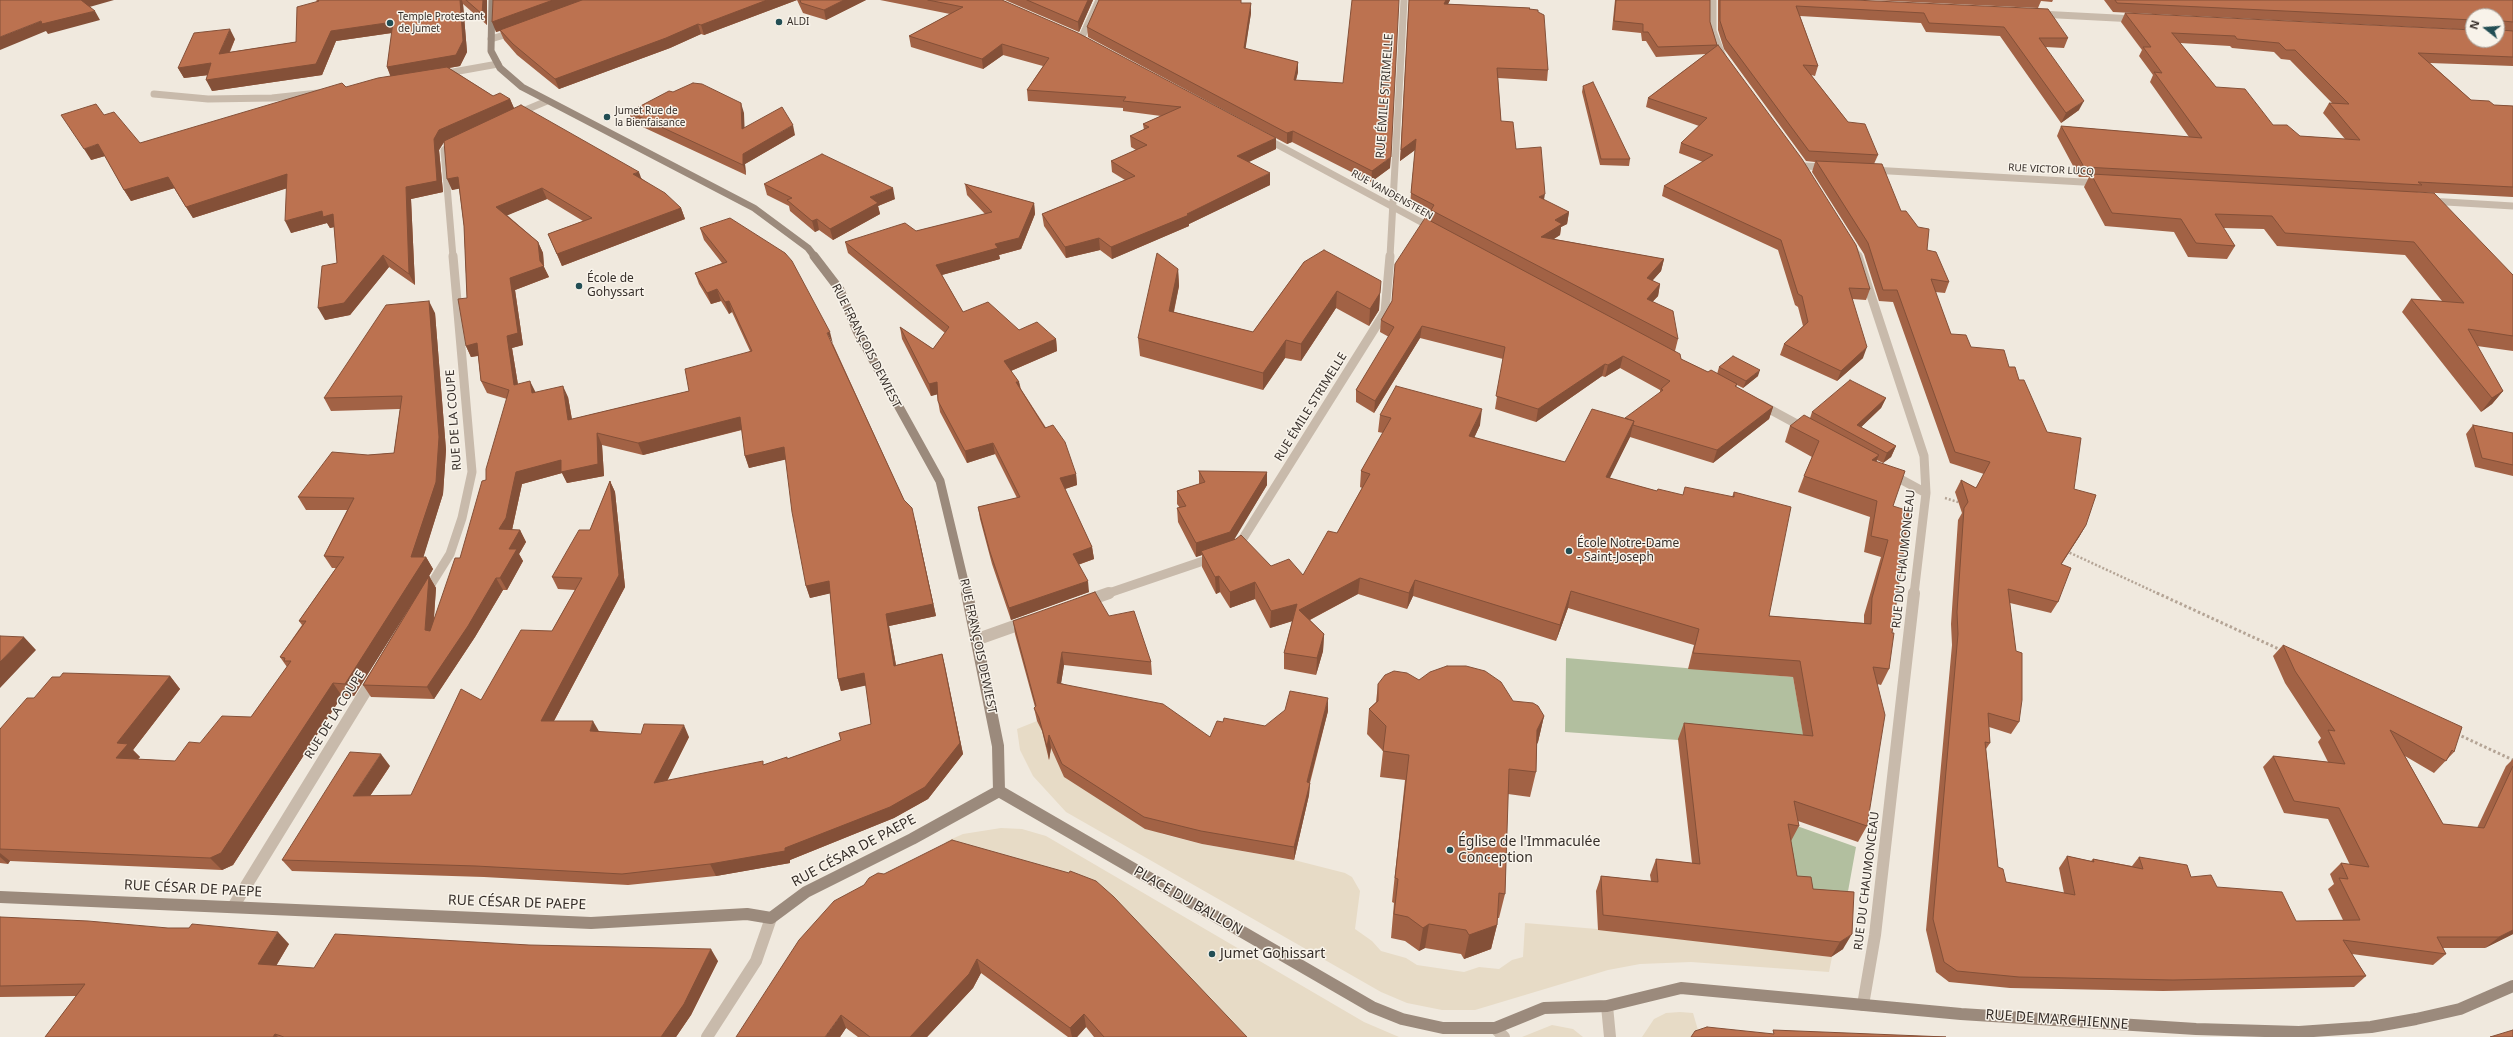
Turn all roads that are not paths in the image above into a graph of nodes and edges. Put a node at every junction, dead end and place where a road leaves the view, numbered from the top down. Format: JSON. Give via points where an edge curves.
{"nodes":[{"id":1,"x":492,"y":0,"type":"edge"},
{"id":2,"x":1099,"y":0,"type":"edge"},
{"id":3,"x":1404,"y":0,"type":"edge"},
{"id":4,"x":1713,"y":0,"type":"edge"},
{"id":5,"x":2029,"y":13,"type":"edge"},
{"id":6,"x":2139,"y":19,"type":"edge"},
{"id":7,"x":524,"y":28,"type":"edge"},
{"id":8,"x":1070,"y":34,"type":"edge"},
{"id":9,"x":491,"y":39,"type":"junction"},
{"id":10,"x":498,"y":64,"type":"junction"},
{"id":11,"x":1728,"y":64,"type":"edge"},
{"id":12,"x":436,"y":75,"type":"edge"},
{"id":13,"x":329,"y":92,"type":"edge"},
{"id":14,"x":154,"y":94,"type":"dead end"},
{"id":15,"x":547,"y":101,"type":"junction"},
{"id":16,"x":508,"y":118,"type":"edge"},
{"id":17,"x":1256,"y":133,"type":"edge"},
{"id":18,"x":468,"y":136,"type":"edge"},
{"id":19,"x":1835,"y":168,"type":"edge"},
{"id":20,"x":1867,"y":169,"type":"edge"},
{"id":21,"x":1810,"y":176,"type":"edge"},
{"id":22,"x":2106,"y":183,"type":"edge"},
{"id":23,"x":2417,"y":201,"type":"edge"},
{"id":24,"x":2513,"y":206,"type":"edge"},
{"id":25,"x":1394,"y":208,"type":"junction"},
{"id":26,"x":1443,"y":234,"type":"edge"},
{"id":27,"x":1849,"y":240,"type":"edge"},
{"id":28,"x":1751,"y":399,"type":"edge"},
{"id":29,"x":1814,"y":433,"type":"edge"},
{"id":30,"x":1884,"y":470,"type":"edge"},
{"id":31,"x":1926,"y":493,"type":"junction"},
{"id":32,"x":419,"y":604,"type":"edge"},
{"id":33,"x":1078,"y":604,"type":"edge"},
{"id":34,"x":1034,"y":620,"type":"edge"},
{"id":35,"x":978,"y":639,"type":"junction"},
{"id":36,"x":377,"y":672,"type":"edge"},
{"id":37,"x":999,"y":791,"type":"junction"},
{"id":38,"x":0,"y":897,"type":"edge"},
{"id":39,"x":232,"y":907,"type":"junction"},
{"id":40,"x":771,"y":918,"type":"junction"},
{"id":41,"x":2513,"y":986,"type":"edge"},
{"id":42,"x":1691,"y":989,"type":"joint"},
{"id":43,"x":1863,"y":1005,"type":"junction"},
{"id":44,"x":1607,"y":1006,"type":"junction"},
{"id":45,"x":1500,"y":1032,"type":"edge"},
{"id":46,"x":707,"y":1037,"type":"edge"},
{"id":47,"x":1610,"y":1037,"type":"edge"}],
"edges":[{"from":1,"to":9,"type":"street","name":"RUE FRANÇOIS DEWIEST"},
{"from":2,"to":8,"type":"street","via":[[1085,41]]},
{"from":3,"to":25,"type":"street","name":"RUE ÉMILE STRIMELLE","via":[[1392,190]]},
{"from":4,"to":11,"type":"street","via":[[1713,31],[1719,51]]},
{"from":5,"to":6,"type":"street"},
{"from":7,"to":9,"type":"street"},
{"from":9,"to":10,"type":"street","name":"RUE FRANÇOIS DEWIEST","via":[[491,51]]},
{"from":10,"to":12,"type":"street"},
{"from":10,"to":15,"type":"street","name":"RUE FRANÇOIS DEWIEST","via":[[522,87]]},
{"from":13,"to":14,"type":"street","via":[[272,98],[208,99]]},
{"from":15,"to":16,"type":"street"},
{"from":15,"to":35,"type":"street","name":"RUE FRANÇOIS DEWIEST","via":[[635,144],[754,208],[808,248],[840,290],[857,331],[940,481]]},
{"from":17,"to":25,"type":"street","name":"RUE VANDENSTEEN"},
{"from":18,"to":32,"type":"street","name":"RUE DE LA COUPE","via":[[448,145],[444,150],[472,472],[462,518],[450,554]]},
{"from":19,"to":21,"type":"street","via":[[1801,162]]},
{"from":20,"to":22,"type":"street","name":"RUE VICTOR LUCQ"},
{"from":23,"to":24,"type":"street"},
{"from":25,"to":26,"type":"street","name":"RUE VANDENSTEEN"},
{"from":25,"to":33,"type":"street","name":"RUE ÉMILE STRIMELLE","via":[[1385,312],[1243,540],[1234,550]]},
{"from":27,"to":31,"type":"street","name":"RUE DU CHAUMONCEAU","via":[[1861,260],[1924,456]]},
{"from":28,"to":29,"type":"street"},
{"from":30,"to":31,"type":"street"},
{"from":31,"to":43,"type":"street","name":"RUE DU CHAUMONCEAU","via":[[1875,935]]},
{"from":34,"to":35,"type":"street"},
{"from":35,"to":37,"type":"street","name":"RUE FRANÇOIS DEWIEST","via":[[998,746]]},
{"from":36,"to":39,"type":"street","name":"RUE DE LA COUPE"},
{"from":37,"to":40,"type":"street","name":"RUE CÉSAR DE PAEPE","via":[[912,839],[806,892]]},
{"from":37,"to":45,"type":"street","name":"PLACE DU BALLON","via":[[1383,1012],[1434,1027]]},
{"from":38,"to":39,"type":"street","name":"RUE CÉSAR DE PAEPE"},
{"from":39,"to":40,"type":"street","name":"RUE CÉSAR DE PAEPE","via":[[591,923],[747,914]]},
{"from":40,"to":46,"type":"street","via":[[756,961]]},
{"from":41,"to":43,"type":"street","name":"RUE DE MARCHIENNE","via":[[2460,1009],[2416,1019],[2371,1027],[2299,1032],[2196,1029]]},
{"from":42,"to":43,"type":"street","name":"RUE DE MARCHIENNE"},
{"from":42,"to":44,"type":"street","name":"PLACE DU BALLON","via":[[1681,988]]},
{"from":44,"to":45,"type":"street","name":"PLACE DU BALLON","via":[[1544,1008]]},
{"from":44,"to":47,"type":"street"}]}
